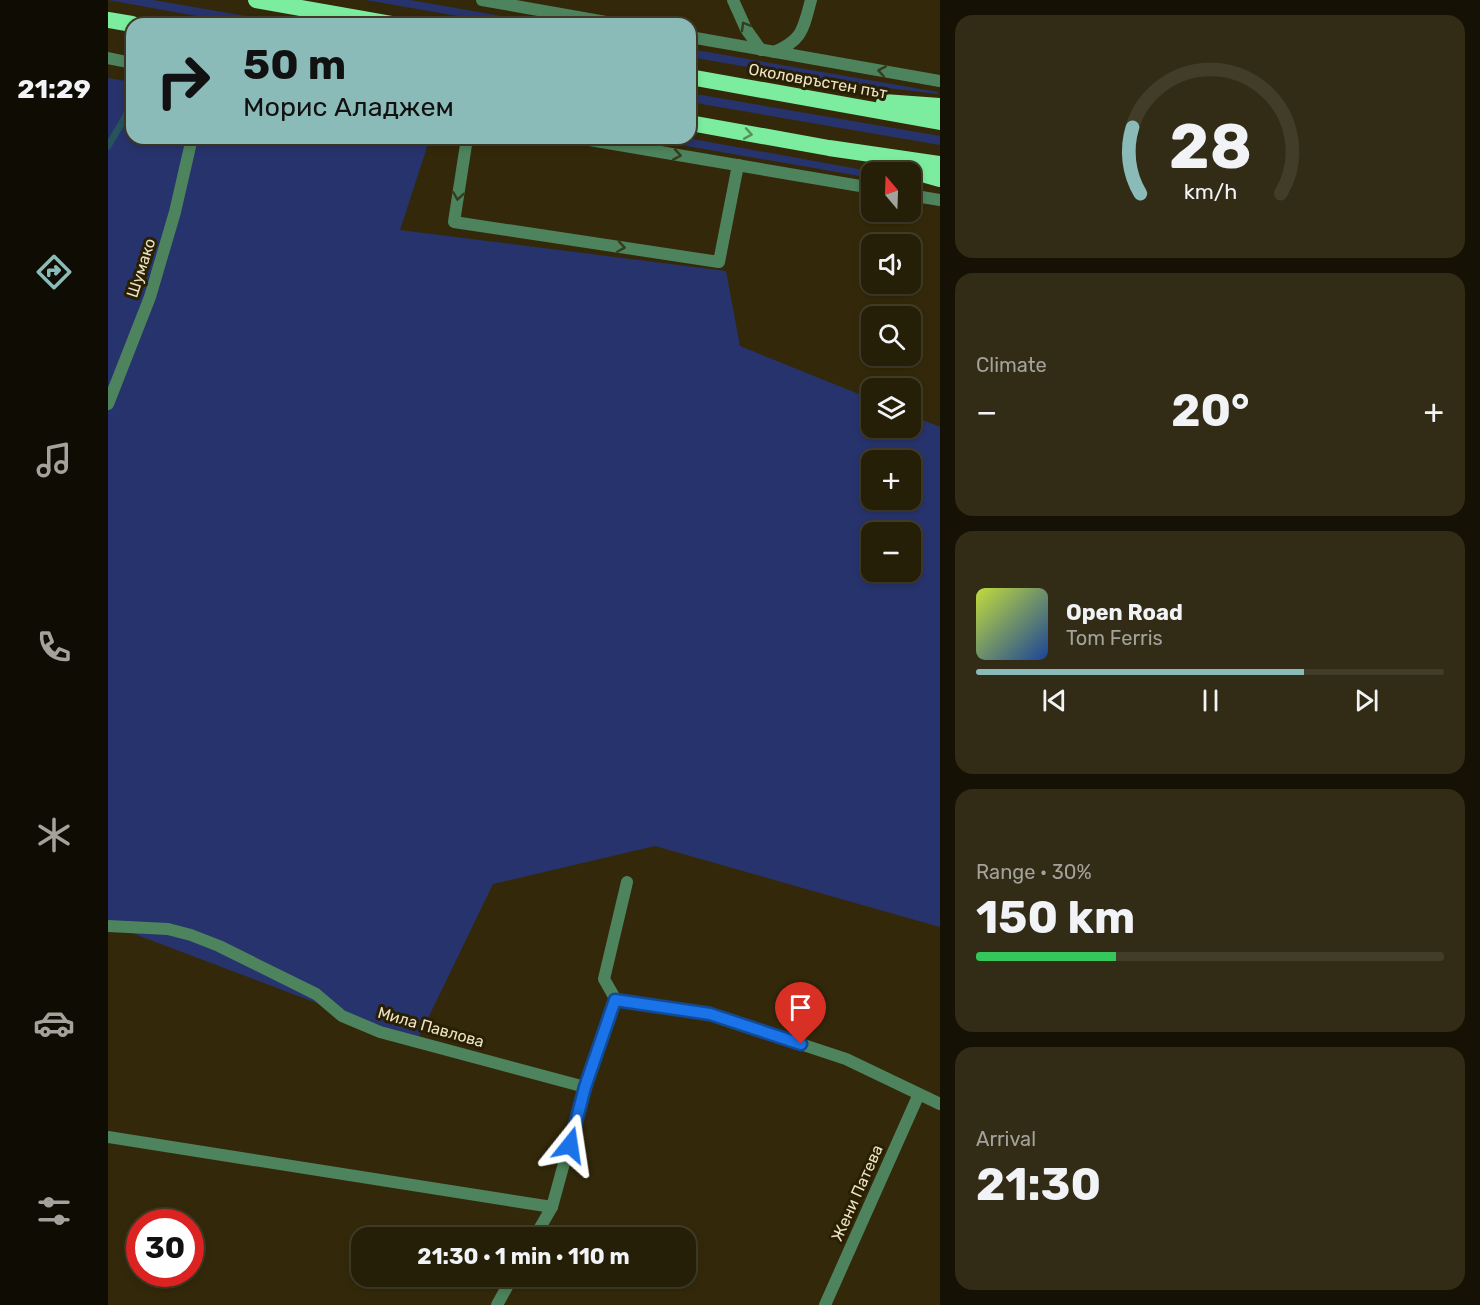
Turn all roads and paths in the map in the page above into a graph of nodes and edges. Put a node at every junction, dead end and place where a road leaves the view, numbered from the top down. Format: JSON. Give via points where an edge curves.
{"nodes":[{"id":1,"x":256,"y":0,"type":"edge"},
{"id":2,"x":482,"y":0,"type":"edge"},
{"id":3,"x":733,"y":0,"type":"edge"},
{"id":4,"x":811,"y":0,"type":"edge"},
{"id":5,"x":357,"y":18,"type":"edge"},
{"id":6,"x":583,"y":18,"type":"edge"},
{"id":7,"x":108,"y":20,"type":"edge"},
{"id":8,"x":126,"y":23,"type":"edge"},
{"id":9,"x":696,"y":38,"type":"edge"},
{"id":10,"x":768,"y":51,"type":"junction"},
{"id":11,"x":108,"y":58,"type":"edge"},
{"id":12,"x":126,"y":62,"type":"edge"},
{"id":13,"x":696,"y":78,"type":"edge"},
{"id":14,"x":940,"y":81,"type":"edge"},
{"id":15,"x":811,"y":98,"type":"junction"},
{"id":16,"x":940,"y":106,"type":"edge"},
{"id":17,"x":940,"y":122,"type":"edge"},
{"id":18,"x":696,"y":124,"type":"edge"},
{"id":19,"x":191,"y":144,"type":"edge"},
{"id":20,"x":466,"y":144,"type":"edge"},
{"id":21,"x":614,"y":144,"type":"edge"},
{"id":22,"x":829,"y":148,"type":"junction"},
{"id":23,"x":940,"y":164,"type":"edge"},
{"id":24,"x":738,"y":165,"type":"junction"},
{"id":25,"x":940,"y":180,"type":"edge"},
{"id":26,"x":861,"y":186,"type":"edge"},
{"id":27,"x":921,"y":197,"type":"edge"},
{"id":28,"x":940,"y":200,"type":"edge"},
{"id":29,"x":108,"y":404,"type":"edge"},
{"id":30,"x":627,"y":882,"type":"dead end"},
{"id":31,"x":108,"y":926,"type":"edge"},
{"id":32,"x":615,"y":1000,"type":"junction"},
{"id":33,"x":585,"y":1087,"type":"junction"},
{"id":34,"x":919,"y":1094,"type":"junction"},
{"id":35,"x":940,"y":1104,"type":"edge"},
{"id":36,"x":108,"y":1137,"type":"edge"},
{"id":37,"x":552,"y":1207,"type":"junction"},
{"id":38,"x":540,"y":1227,"type":"edge"},
{"id":39,"x":507,"y":1287,"type":"edge"},
{"id":40,"x":497,"y":1305,"type":"edge"},
{"id":41,"x":825,"y":1305,"type":"edge"}],
"edges":[{"from":1,"to":5,"type":"highway"},
{"from":2,"to":6,"type":"street"},
{"from":10,"to":3,"type":"street","one_way":true,"via":[[746,29]]},
{"from":4,"to":10,"type":"street","via":[[802,33],[791,45]]},
{"from":7,"to":8,"type":"highway"},
{"from":9,"to":10,"type":"street"},
{"from":14,"to":10,"type":"street","one_way":true},
{"from":11,"to":12,"type":"street"},
{"from":13,"to":15,"type":"highway","name":"Околовръстен път"},
{"from":15,"to":16,"type":"highway"},
{"from":15,"to":17,"type":"highway","name":"Околовръстен път"},
{"from":18,"to":22,"type":"highway","one_way":true},
{"from":19,"to":29,"type":"street","name":"Шумако","via":[[150,297]]},
{"from":20,"to":24,"type":"street","one_way":true,"via":[[454,222],[719,262]]},
{"from":21,"to":24,"type":"street","one_way":true},
{"from":22,"to":23,"type":"highway"},
{"from":22,"to":25,"type":"highway"},
{"from":24,"to":26,"type":"street"},
{"from":27,"to":28,"type":"street"},
{"from":30,"to":32,"type":"street","via":[[604,979]]},
{"from":31,"to":33,"type":"street","name":"Мила Павлова","via":[[168,929],[191,935],[316,994],[342,1016],[380,1032]]},
{"from":32,"to":33,"type":"street"},
{"from":32,"to":34,"type":"street","via":[[710,1014],[846,1059]]},
{"from":33,"to":37,"type":"street"},
{"from":34,"to":35,"type":"street"},
{"from":34,"to":41,"type":"street","name":"Жени Патева"},
{"from":36,"to":37,"type":"street"},
{"from":37,"to":38,"type":"street"},
{"from":39,"to":40,"type":"street"}]}
